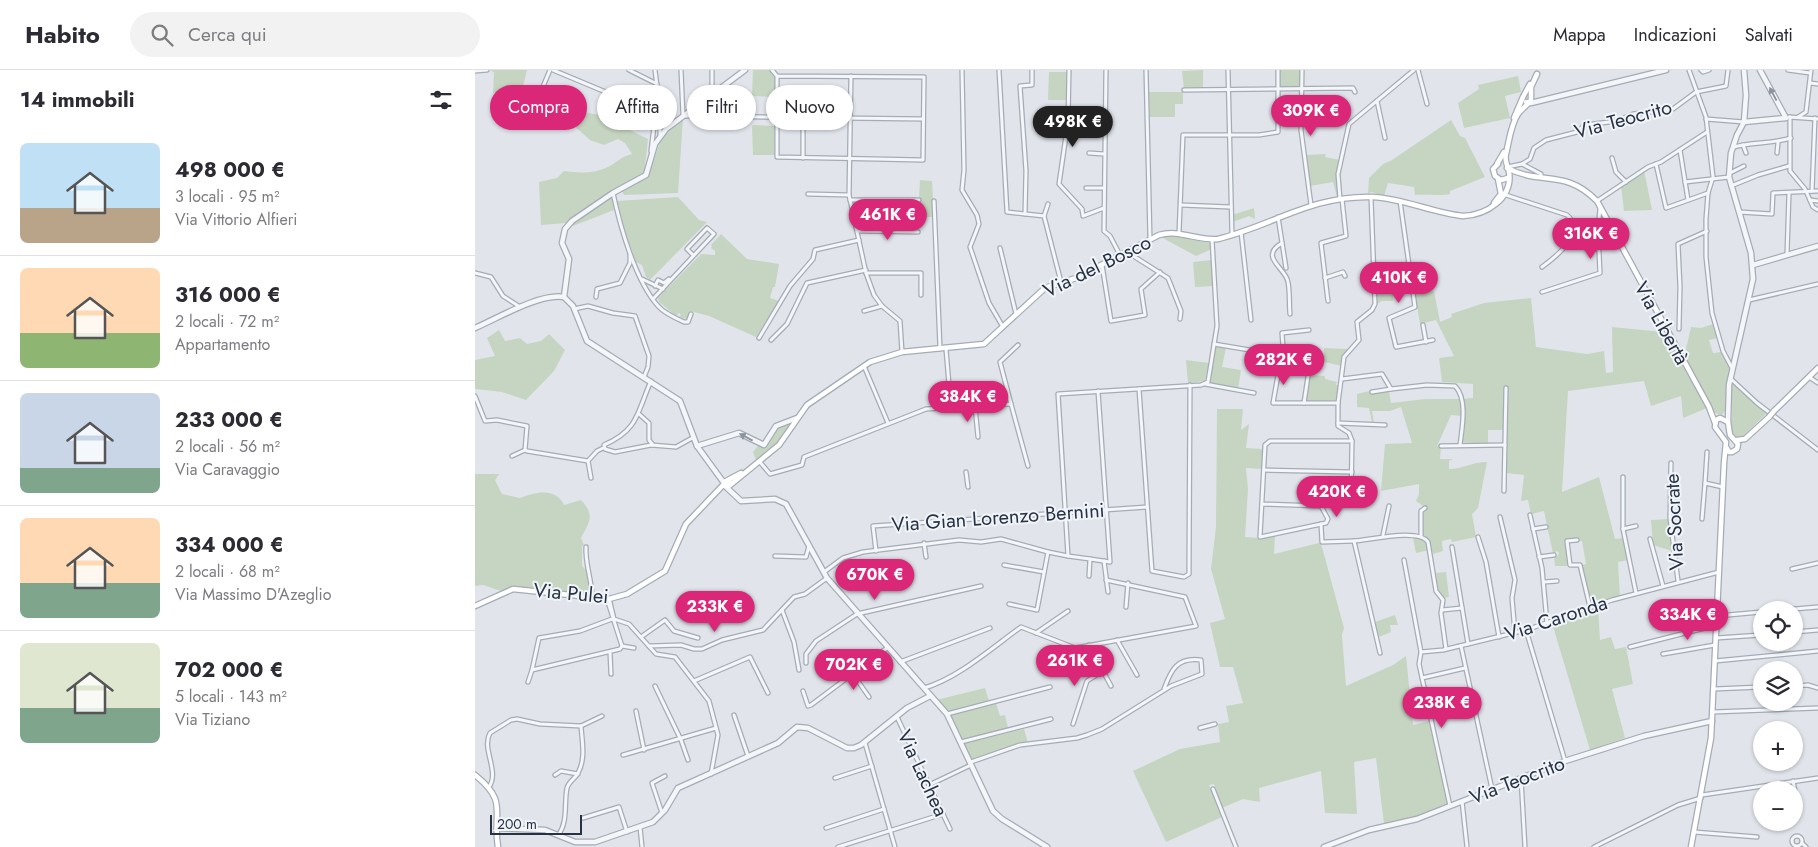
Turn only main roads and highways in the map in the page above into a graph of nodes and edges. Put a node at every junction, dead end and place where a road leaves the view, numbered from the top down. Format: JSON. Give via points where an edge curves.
{"nodes":[{"id":1,"x":1538,"y":72,"type":"edge"},
{"id":2,"x":1529,"y":98,"type":"junction"},
{"id":3,"x":1497,"y":164,"type":"junction"},
{"id":4,"x":1507,"y":167,"type":"junction"},
{"id":5,"x":1525,"y":175,"type":"junction"},
{"id":6,"x":1508,"y":177,"type":"junction"},
{"id":7,"x":1497,"y":178,"type":"junction"},
{"id":8,"x":1489,"y":207,"type":"junction"},
{"id":9,"x":1818,"y":368,"type":"edge"},
{"id":10,"x":1709,"y":407,"type":"junction"},
{"id":11,"x":1720,"y":417,"type":"junction"},
{"id":12,"x":1715,"y":424,"type":"junction"},
{"id":13,"x":1751,"y":434,"type":"junction"},
{"id":14,"x":1737,"y":440,"type":"junction"},
{"id":15,"x":1726,"y":447,"type":"junction"},
{"id":16,"x":1737,"y":449,"type":"junction"},
{"id":17,"x":1730,"y":452,"type":"junction"},
{"id":18,"x":751,"y":468,"type":"joint"},
{"id":19,"x":1724,"y":474,"type":"junction"},
{"id":20,"x":475,"y":606,"type":"edge"},
{"id":21,"x":475,"y":775,"type":"edge"},
{"id":22,"x":498,"y":847,"type":"edge"},
{"id":23,"x":1691,"y":847,"type":"edge"}],
"edges":[{"from":1,"to":2,"type":"main road"},
{"from":2,"to":3,"type":"main road","via":[[1516,110],[1503,157]]},
{"from":2,"to":4,"type":"main road","via":[[1515,121],[1505,156]]},
{"from":3,"to":4,"type":"main road"},
{"from":3,"to":7,"type":"main road","via":[[1493,171]]},
{"from":4,"to":5,"type":"main road"},
{"from":4,"to":6,"type":"main road"},
{"from":5,"to":6,"type":"main road"},
{"from":5,"to":10,"type":"main road","name":"Via Libertà","via":[[1573,183],[1597,201]]},
{"from":6,"to":7,"type":"main road","via":[[1504,180]]},
{"from":6,"to":8,"type":"main road","name":"Via del Bosco","via":[[1506,195]]},
{"from":7,"to":8,"type":"main road","via":[[1501,194]]},
{"from":8,"to":18,"type":"main road","name":"Via del Bosco","via":[[1463,216],[1400,201],[1371,197],[1341,199],[1311,205],[1212,239],[1164,233],[1076,278],[1041,291],[981,346],[902,352],[864,366],[815,399],[797,418],[783,441]]},
{"from":9,"to":13,"type":"main road","bridge":true},
{"from":10,"to":11,"type":"main road"},
{"from":10,"to":12,"type":"main road"},
{"from":11,"to":12,"type":"main road"},
{"from":11,"to":14,"type":"main road","via":[[1728,422],[1730,435]]},
{"from":12,"to":15,"type":"main road","via":[[1724,437]]},
{"from":13,"to":14,"type":"main road"},
{"from":13,"to":16,"type":"main road"},
{"from":14,"to":16,"type":"main road"},
{"from":15,"to":17,"type":"main road"},
{"from":15,"to":19,"type":"main road"},
{"from":16,"to":17,"type":"main road"},
{"from":17,"to":19,"type":"main road"},
{"from":18,"to":20,"type":"main road","name":"Via Pulei","via":[[711,497],[686,524],[665,571],[627,594],[608,599],[513,589]]},
{"from":19,"to":23,"type":"main road","via":[[1711,747]]},
{"from":21,"to":22,"type":"main road","via":[[489,787],[499,807]]}]}
